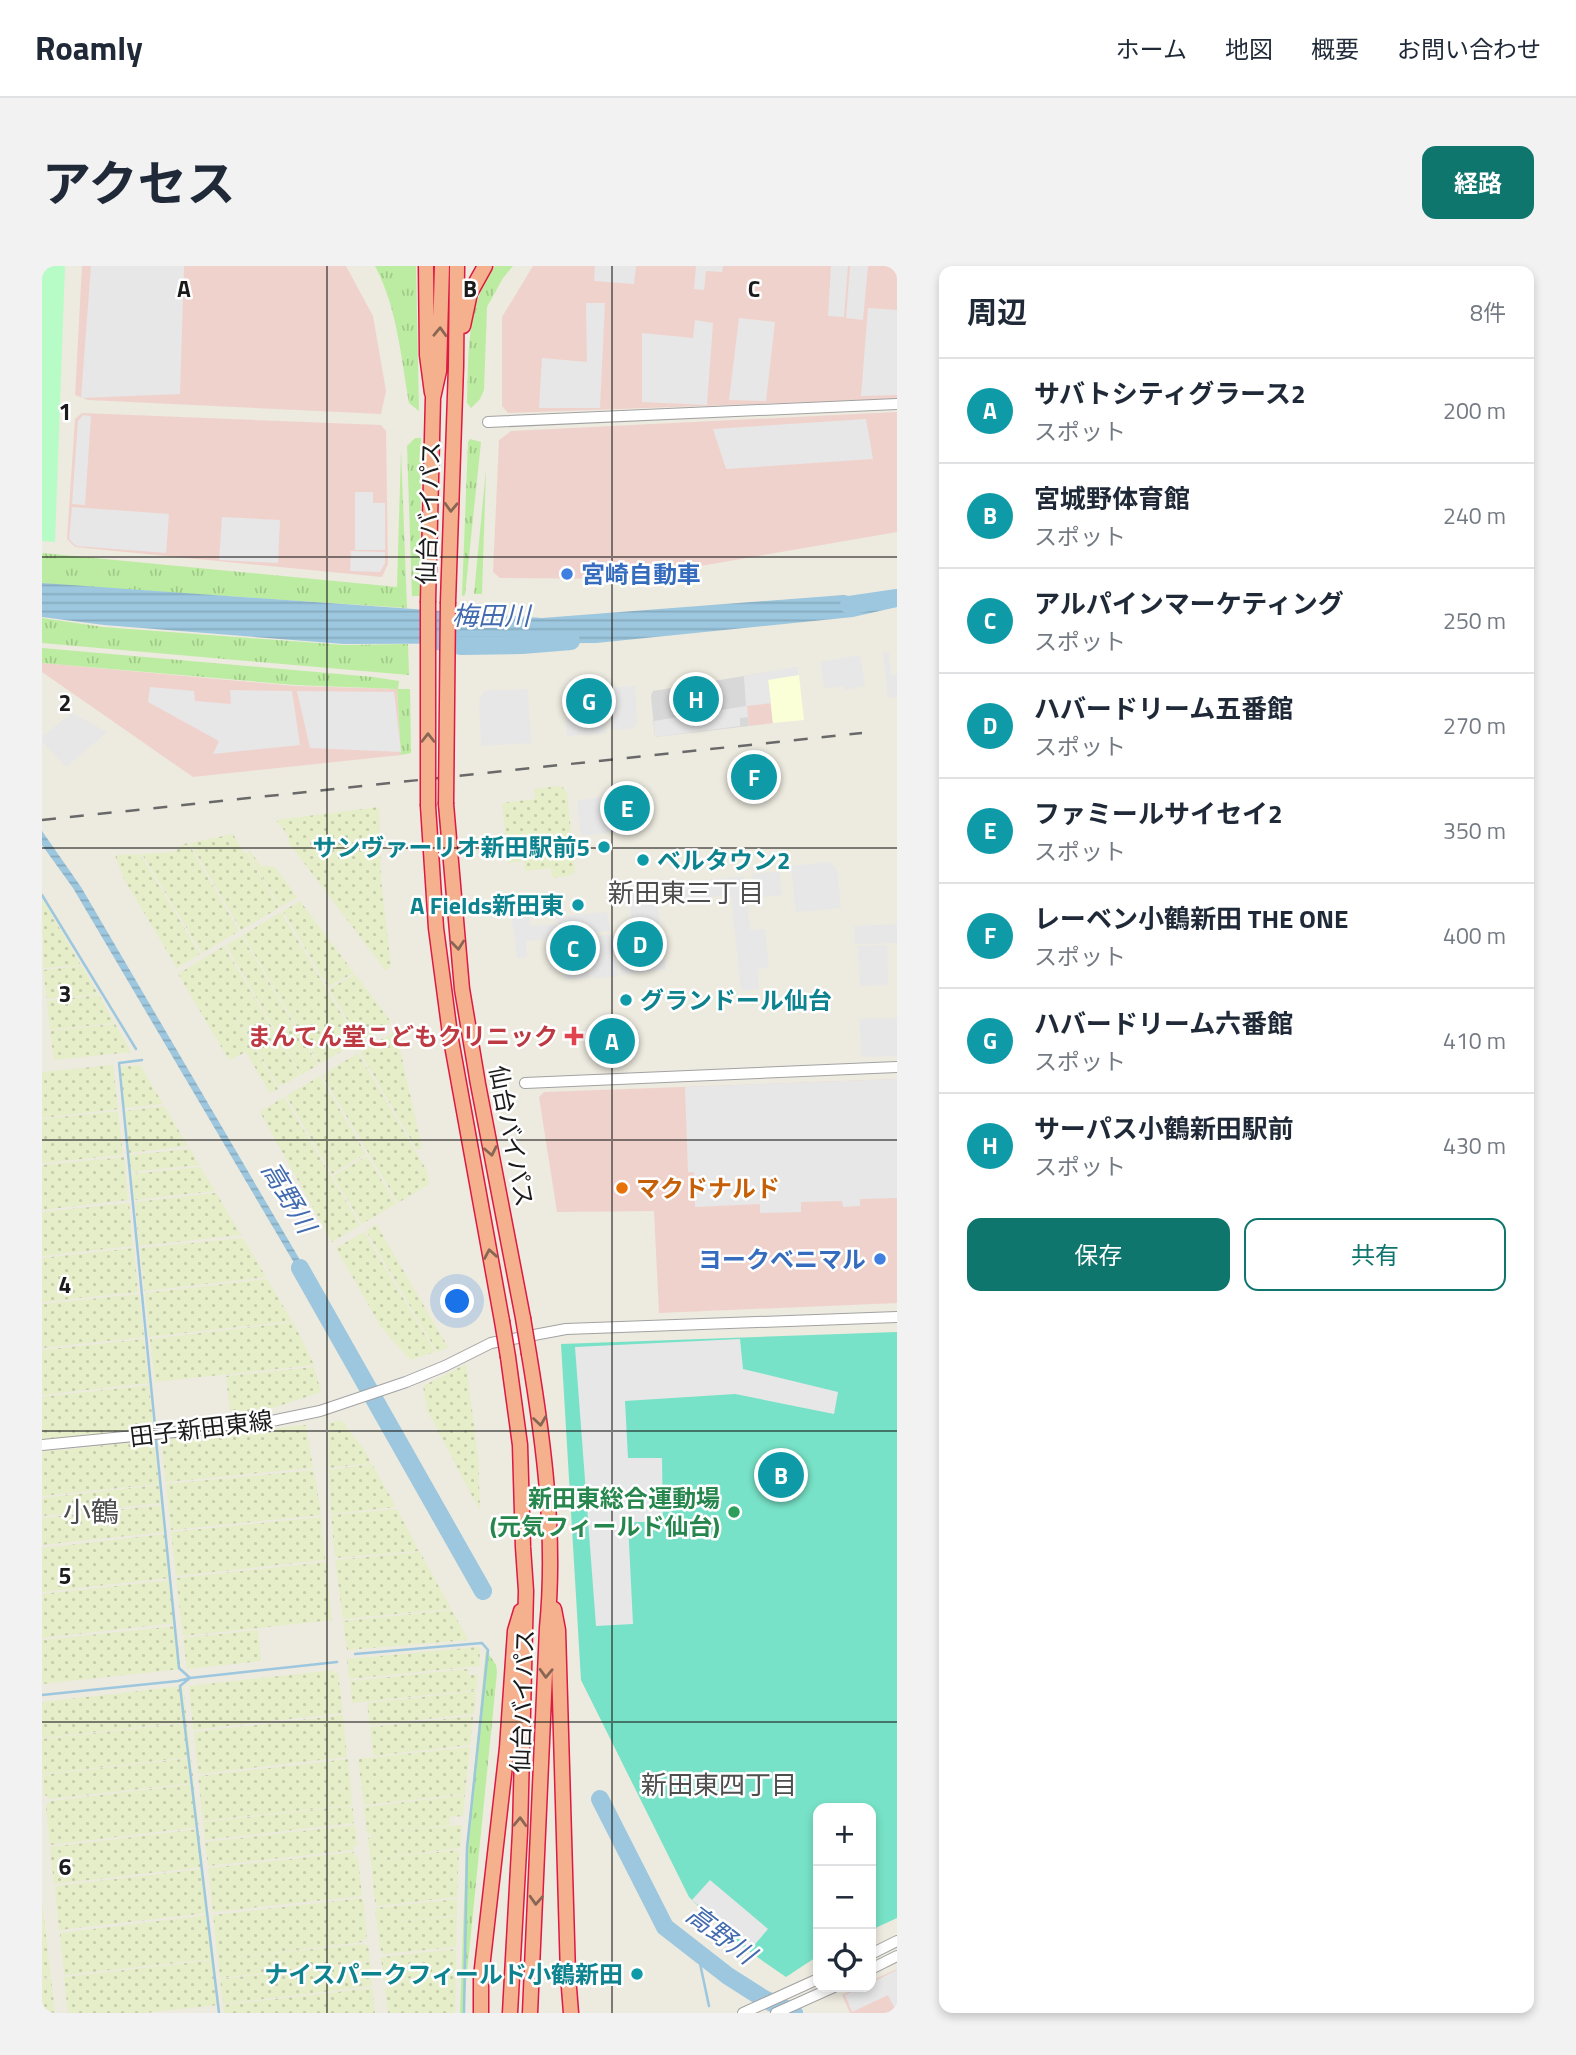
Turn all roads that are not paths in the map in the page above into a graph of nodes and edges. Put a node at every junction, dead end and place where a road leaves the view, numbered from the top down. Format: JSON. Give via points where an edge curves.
{"nodes":[{"id":1,"x":426,"y":266,"type":"edge"},
{"id":2,"x":442,"y":266,"type":"edge"},
{"id":3,"x":457,"y":266,"type":"edge"},
{"id":4,"x":485,"y":266,"type":"edge"},
{"id":5,"x":456,"y":366,"type":"junction"},
{"id":6,"x":433,"y":398,"type":"junction"},
{"id":7,"x":897,"y":404,"type":"edge"},
{"id":8,"x":488,"y":422,"type":"dead end"},
{"id":9,"x":897,"y":1067,"type":"edge"},
{"id":10,"x":525,"y":1083,"type":"dead end"},
{"id":11,"x":897,"y":1317,"type":"edge"},
{"id":12,"x":42,"y":1445,"type":"edge"},
{"id":13,"x":551,"y":1590,"type":"junction"},
{"id":14,"x":526,"y":1591,"type":"junction"},
{"id":15,"x":897,"y":1941,"type":"edge"},
{"id":16,"x":876,"y":1952,"type":"edge"},
{"id":17,"x":897,"y":1956,"type":"edge"},
{"id":18,"x":876,"y":1966,"type":"edge"},
{"id":19,"x":568,"y":1975,"type":"junction"},
{"id":20,"x":481,"y":1977,"type":"junction"},
{"id":21,"x":813,"y":1981,"type":"edge"},
{"id":22,"x":823,"y":1992,"type":"edge"},
{"id":23,"x":475,"y":2013,"type":"edge"},
{"id":24,"x":481,"y":2013,"type":"edge"},
{"id":25,"x":510,"y":2013,"type":"edge"},
{"id":26,"x":530,"y":2013,"type":"edge"},
{"id":27,"x":560,"y":2013,"type":"edge"},
{"id":28,"x":571,"y":2013,"type":"edge"},
{"id":29,"x":744,"y":2013,"type":"edge"},
{"id":30,"x":776,"y":2013,"type":"edge"}],
"edges":[{"from":1,"to":6,"type":"highway","via":[[428,372]]},
{"from":6,"to":2,"type":"highway","name":"仙台バイパス","one_way":true,"via":[[439,371]]},
{"from":3,"to":5,"type":"highway","name":"仙台バイパス"},
{"from":4,"to":5,"type":"highway","via":[[470,293]]},
{"from":5,"to":13,"type":"highway","name":"仙台バイパス","one_way":true,"bridge":true,"via":[[446,804],[462,989],[540,1420]]},
{"from":14,"to":6,"type":"highway","name":"仙台バイパス","one_way":true,"bridge":true,"via":[[520,1445],[436,928],[428,806]]},
{"from":7,"to":8,"type":"street"},
{"from":9,"to":10,"type":"street"},
{"from":11,"to":12,"type":"street","name":"田子新田東線","via":[[566,1329],[491,1343],[400,1385],[320,1411],[257,1424]]},
{"from":13,"to":19,"type":"highway","via":[[558,1630]]},
{"from":13,"to":26,"type":"highway","name":"仙台バイパス","one_way":true},
{"from":14,"to":20,"type":"highway","via":[[515,1631]]},
{"from":25,"to":14,"type":"highway","name":"仙台バイパス","one_way":true},
{"from":15,"to":16,"type":"street"},
{"from":17,"to":18,"type":"street"},
{"from":19,"to":27,"type":"highway"},
{"from":19,"to":28,"type":"highway"},
{"from":20,"to":23,"type":"highway"},
{"from":20,"to":24,"type":"highway"},
{"from":21,"to":29,"type":"street"},
{"from":22,"to":30,"type":"street"}]}
